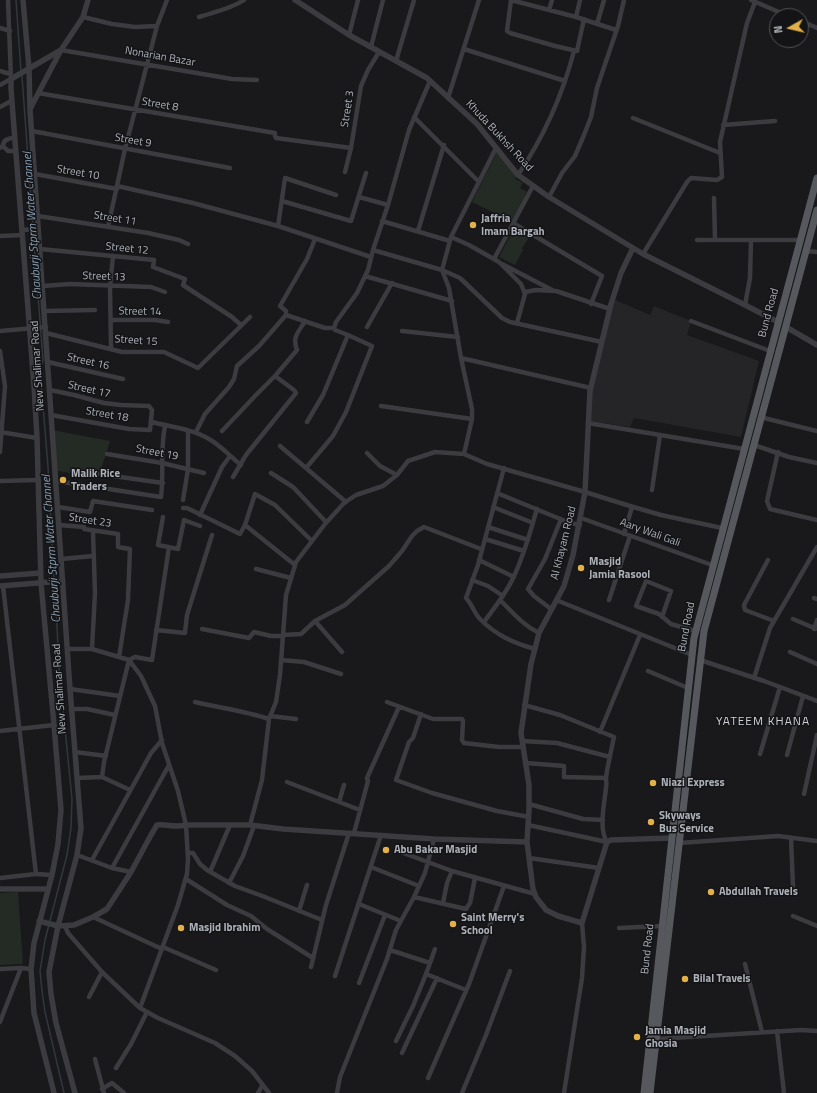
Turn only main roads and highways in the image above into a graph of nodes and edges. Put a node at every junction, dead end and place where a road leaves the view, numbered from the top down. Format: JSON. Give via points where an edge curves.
{"nodes":[{"id":1,"x":817,"y":178,"type":"edge"},
{"id":2,"x":817,"y":210,"type":"edge"},
{"id":3,"x":644,"y":1093,"type":"edge"},
{"id":4,"x":650,"y":1093,"type":"edge"}],
"edges":[{"from":1,"to":3,"type":"main road","name":"Bund Road","via":[[696,631]]},
{"from":2,"to":4,"type":"main road","name":"Bund Road","via":[[704,631]]}]}
